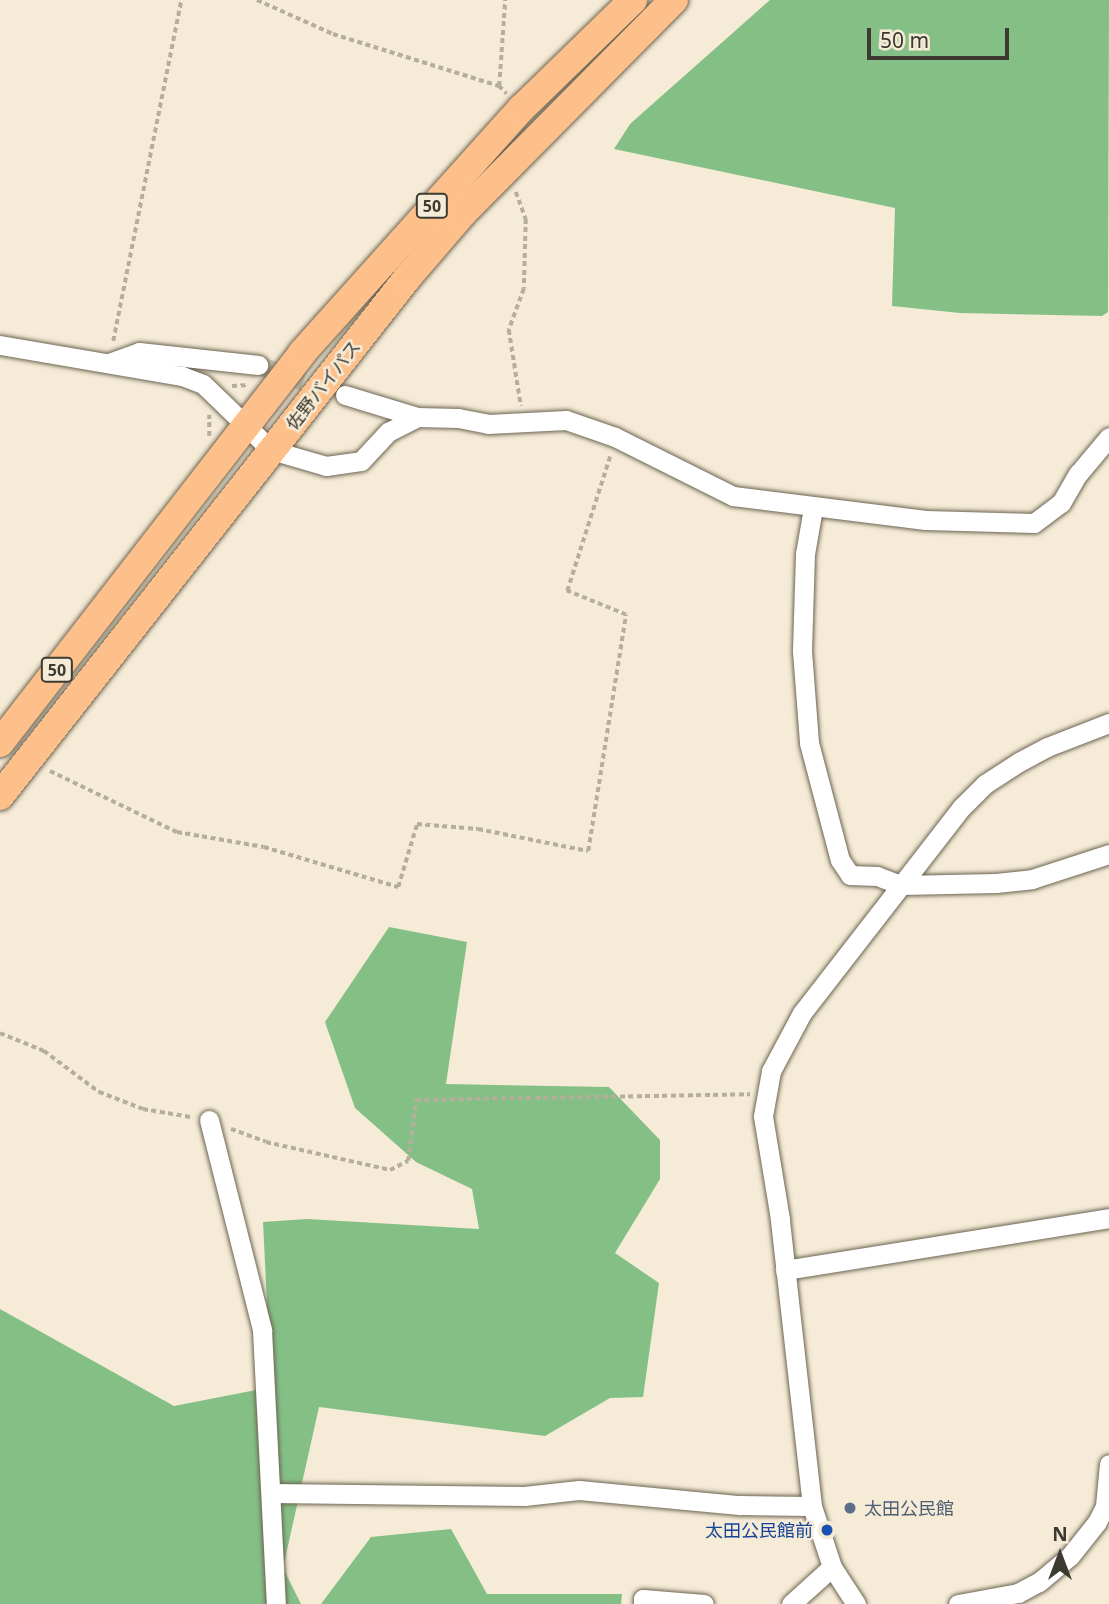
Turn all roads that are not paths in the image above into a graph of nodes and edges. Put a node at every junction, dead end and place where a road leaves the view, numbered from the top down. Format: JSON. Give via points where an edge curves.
{"nodes":[{"id":1,"x":633,"y":0,"type":"edge"},
{"id":2,"x":674,"y":0,"type":"edge"},
{"id":3,"x":0,"y":345,"type":"edge"},
{"id":4,"x":108,"y":364,"type":"junction"},
{"id":5,"x":258,"y":365,"type":"tunnel mouth"},
{"id":6,"x":345,"y":396,"type":"tunnel mouth"},
{"id":7,"x":417,"y":417,"type":"junction"},
{"id":8,"x":246,"y":425,"type":"junction"},
{"id":9,"x":1109,"y":437,"type":"edge"},
{"id":10,"x":271,"y":450,"type":"junction"},
{"id":11,"x":813,"y":508,"type":"junction"},
{"id":12,"x":1109,"y":723,"type":"edge"},
{"id":13,"x":0,"y":743,"type":"edge"},
{"id":14,"x":0,"y":796,"type":"edge"},
{"id":15,"x":1109,"y":854,"type":"edge"},
{"id":16,"x":901,"y":885,"type":"junction"},
{"id":17,"x":209,"y":1120,"type":"road end"},
{"id":18,"x":1109,"y":1219,"type":"edge"},
{"id":19,"x":785,"y":1270,"type":"junction"},
{"id":20,"x":1109,"y":1464,"type":"edge"},
{"id":21,"x":271,"y":1493,"type":"junction"},
{"id":22,"x":812,"y":1506,"type":"junction"},
{"id":23,"x":832,"y":1567,"type":"junction"},
{"id":24,"x":276,"y":1604,"type":"edge"},
{"id":25,"x":643,"y":1604,"type":"edge"},
{"id":26,"x":704,"y":1604,"type":"edge"},
{"id":27,"x":791,"y":1604,"type":"edge"},
{"id":28,"x":856,"y":1604,"type":"edge"},
{"id":29,"x":958,"y":1604,"type":"edge"}],
"edges":[{"from":1,"to":8,"type":"highway","name":"佐野バイパス","number":"50","via":[[522,108],[383,259]]},
{"from":2,"to":10,"type":"highway","name":"佐野バイパス","number":"50","via":[[463,213]]},
{"from":3,"to":4,"type":"street"},
{"from":4,"to":5,"type":"street","via":[[139,352]]},
{"from":4,"to":8,"type":"street","via":[[183,376],[203,384]]},
{"from":6,"to":7,"type":"street"},
{"from":7,"to":10,"type":"street","via":[[388,432],[361,461],[326,466]]},
{"from":7,"to":11,"type":"street","via":[[488,424],[566,420],[615,437],[733,496]]},
{"from":8,"to":10,"type":"street"},
{"from":8,"to":13,"type":"highway","name":"佐野バイパス","number":"50"},
{"from":9,"to":11,"type":"street","via":[[1061,503],[1034,523],[926,520]]},
{"from":10,"to":14,"type":"highway","name":"佐野バイパス","number":"50"},
{"from":11,"to":16,"type":"street","via":[[802,651],[808,743],[840,860],[850,874],[877,876]]},
{"from":12,"to":16,"type":"street","via":[[1047,747],[985,784]]},
{"from":15,"to":16,"type":"street","via":[[1032,879]]},
{"from":16,"to":19,"type":"street","via":[[802,1013],[771,1071],[765,1094],[766,1140]]},
{"from":17,"to":21,"type":"street","via":[[262,1330]]},
{"from":18,"to":19,"type":"street"},
{"from":19,"to":22,"type":"street"},
{"from":20,"to":29,"type":"street","via":[[1105,1506],[1070,1556],[1040,1582],[1018,1593]]},
{"from":21,"to":22,"type":"street","via":[[524,1496],[579,1490],[739,1505]]},
{"from":21,"to":24,"type":"street"},
{"from":22,"to":23,"type":"street"},
{"from":23,"to":27,"type":"street"},
{"from":23,"to":28,"type":"street"},
{"from":25,"to":26,"type":"street","via":[[643,1599]]}]}
